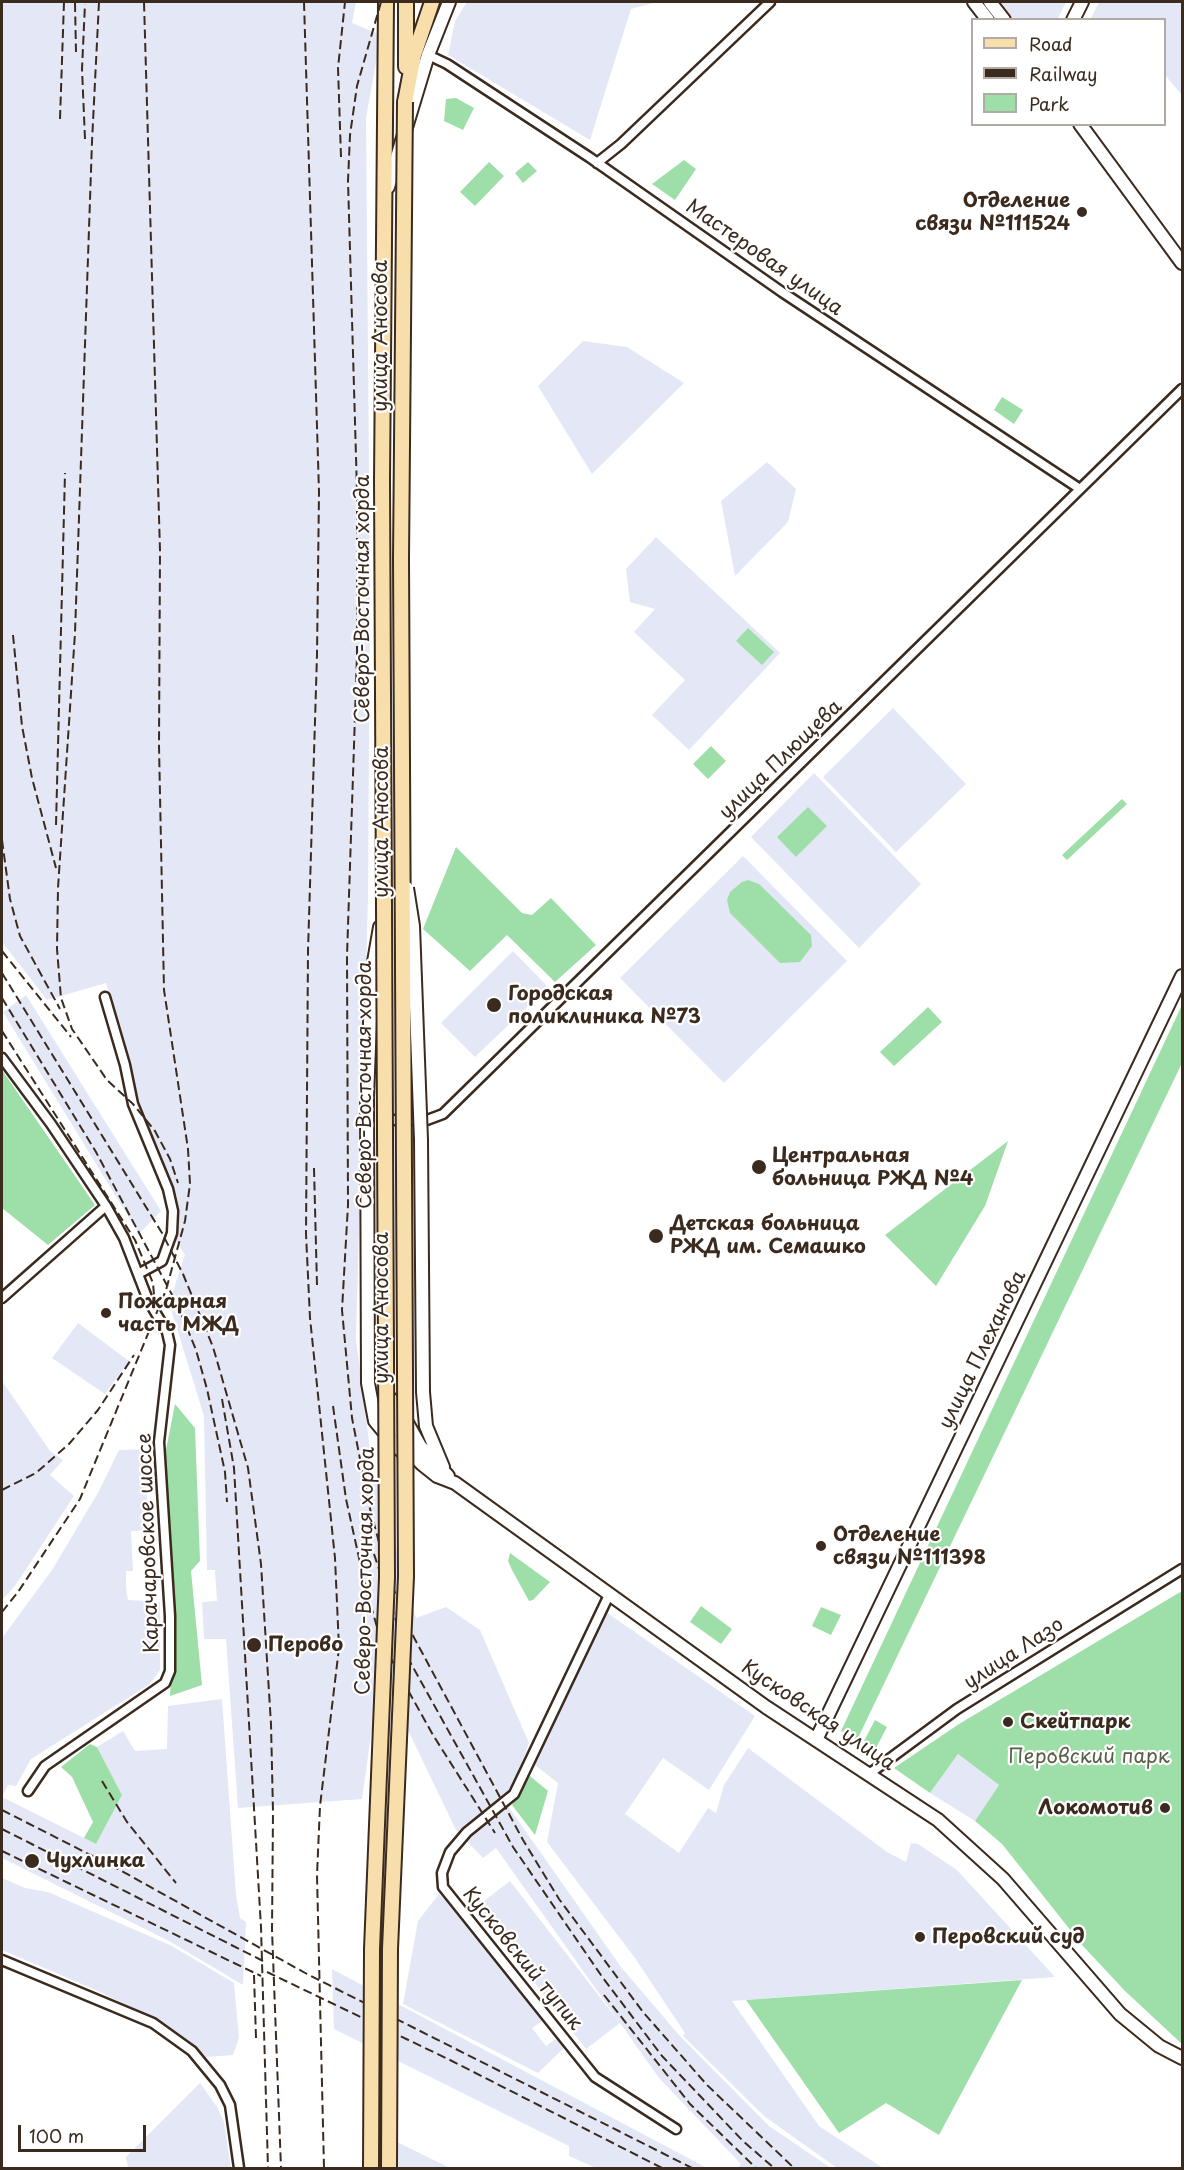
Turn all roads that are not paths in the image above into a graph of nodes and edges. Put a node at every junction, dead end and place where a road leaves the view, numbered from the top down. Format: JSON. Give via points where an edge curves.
{"nodes":[{"id":1,"x":386,"y":2,"type":"edge"},
{"id":2,"x":406,"y":2,"type":"edge"},
{"id":3,"x":432,"y":2,"type":"edge"},
{"id":4,"x":449,"y":2,"type":"edge"},
{"id":5,"x":770,"y":2,"type":"edge"},
{"id":6,"x":974,"y":2,"type":"edge"},
{"id":7,"x":990,"y":2,"type":"edge"},
{"id":8,"x":1082,"y":2,"type":"edge"},
{"id":9,"x":986,"y":18,"type":"edge"},
{"id":10,"x":1002,"y":18,"type":"edge"},
{"id":11,"x":1074,"y":18,"type":"edge"},
{"id":12,"x":428,"y":55,"type":"junction"},
{"id":13,"x":405,"y":102,"type":"junction"},
{"id":14,"x":1081,"y":126,"type":"edge"},
{"id":15,"x":401,"y":143,"type":"junction"},
{"id":16,"x":597,"y":163,"type":"junction"},
{"id":17,"x":1182,"y":263,"type":"edge"},
{"id":18,"x":1182,"y":389,"type":"edge"},
{"id":19,"x":1080,"y":489,"type":"junction"},
{"id":20,"x":403,"y":856,"type":"junction"},
{"id":21,"x":384,"y":907,"type":"junction"},
{"id":22,"x":1182,"y":976,"type":"edge"},
{"id":23,"x":105,"y":997,"type":"dead end"},
{"id":24,"x":2,"y":1058,"type":"edge"},
{"id":25,"x":388,"y":1120,"type":"junction"},
{"id":26,"x":402,"y":1120,"type":"junction"},
{"id":27,"x":106,"y":1206,"type":"junction"},
{"id":28,"x":138,"y":1274,"type":"junction"},
{"id":29,"x":2,"y":1298,"type":"edge"},
{"id":30,"x":403,"y":1440,"type":"joint"},
{"id":31,"x":422,"y":1464,"type":"junction"},
{"id":32,"x":451,"y":1478,"type":"junction"},
{"id":33,"x":1182,"y":1569,"type":"edge"},
{"id":34,"x":609,"y":1595,"type":"junction"},
{"id":35,"x":816,"y":1740,"type":"junction"},
{"id":36,"x":869,"y":1774,"type":"junction"},
{"id":37,"x":28,"y":1791,"type":"dead end"},
{"id":38,"x":2,"y":1960,"type":"edge"},
{"id":39,"x":1182,"y":2058,"type":"edge"},
{"id":40,"x":676,"y":2129,"type":"dead end"},
{"id":41,"x":239,"y":2169,"type":"edge"},
{"id":42,"x":371,"y":2169,"type":"edge"},
{"id":43,"x":389,"y":2169,"type":"edge"}],
"edges":[{"from":1,"to":21,"type":"main road","name":"Северо-Восточная хорда"},
{"from":2,"to":13,"type":"main road","name":"Северо-Восточная хорда"},
{"from":3,"to":13,"type":"main road","name":"Северо-Восточная хорда","via":[[414,55]]},
{"from":4,"to":12,"type":"street","name":"улица Аносова"},
{"from":5,"to":16,"type":"street"},
{"from":6,"to":9,"type":"street"},
{"from":7,"to":10,"type":"street"},
{"from":8,"to":11,"type":"street"},
{"from":12,"to":15,"type":"street","name":"улица Аносова"},
{"from":12,"to":16,"type":"street","name":"Мастеровая улица"},
{"from":13,"to":20,"type":"main road","name":"Северо-Восточная хорда","bridge":true,"via":[[401,387]]},
{"from":14,"to":17,"type":"street"},
{"from":15,"to":25,"type":"street","name":"улица Аносова","via":[[386,205]]},
{"from":15,"to":26,"type":"street","name":"улица Аносова"},
{"from":16,"to":19,"type":"street","name":"Мастеровая улица","via":[[782,292]]},
{"from":18,"to":19,"type":"street","name":"улица Плющева"},
{"from":19,"to":26,"type":"street","name":"улица Плющева","via":[[443,1114],[427,1120]]},
{"from":20,"to":32,"type":"street","bridge":true,"via":[[413,926],[421,1140],[423,1392],[426,1426]]},
{"from":20,"to":43,"type":"main road","name":"Северо-Восточная хорда","bridge":true,"via":[[406,1576],[390,1949]]},
{"from":21,"to":31,"type":"street","bridge":true,"via":[[372,973],[368,1383],[375,1421],[394,1445]]},
{"from":21,"to":42,"type":"main road","name":"Северо-Восточная хорда","bridge":true,"via":[[387,1576],[372,1949]]},
{"from":22,"to":35,"type":"street","name":"улица Плеханова"},
{"from":23,"to":28,"type":"street","via":[[133,1104],[168,1189],[173,1211],[172,1233],[162,1261]]},
{"from":24,"to":27,"type":"street","name":"Карачаровское шоссе"},
{"from":25,"to":26,"type":"street","name":"улица Плющева"},
{"from":25,"to":30,"type":"street","name":"улица Аносова","via":[[391,1406]]},
{"from":26,"to":32,"type":"street","name":"улица Аносова","via":[[402,1405],[416,1440]]},
{"from":27,"to":28,"type":"street","name":"Карачаровское шоссе"},
{"from":27,"to":29,"type":"street"},
{"from":28,"to":37,"type":"street","name":"Карачаровское шоссе","via":[[170,1345],[159,1442],[170,1671],[165,1683],[45,1766]]},
{"from":30,"to":31,"type":"street","name":"Кусковская улица"},
{"from":31,"to":32,"type":"street","name":"Кусковская улица","via":[[437,1476]]},
{"from":32,"to":34,"type":"street","name":"Кусковская улица"},
{"from":33,"to":36,"type":"street","name":"улица Лазо","via":[[957,1709]]},
{"from":34,"to":35,"type":"street","name":"Кусковская улица"},
{"from":34,"to":40,"type":"street","name":"Кусковский тупик","via":[[514,1794],[467,1832],[450,1852],[441,1873],[443,1887],[595,2077]]},
{"from":35,"to":36,"type":"street","name":"Кусковская улица"},
{"from":36,"to":39,"type":"street","name":"Кусковская улица","via":[[938,1820],[971,1848],[1015,1891],[1120,2014],[1159,2046]]},
{"from":38,"to":41,"type":"street","via":[[153,2023],[186,2045],[205,2064],[230,2105]]}]}
